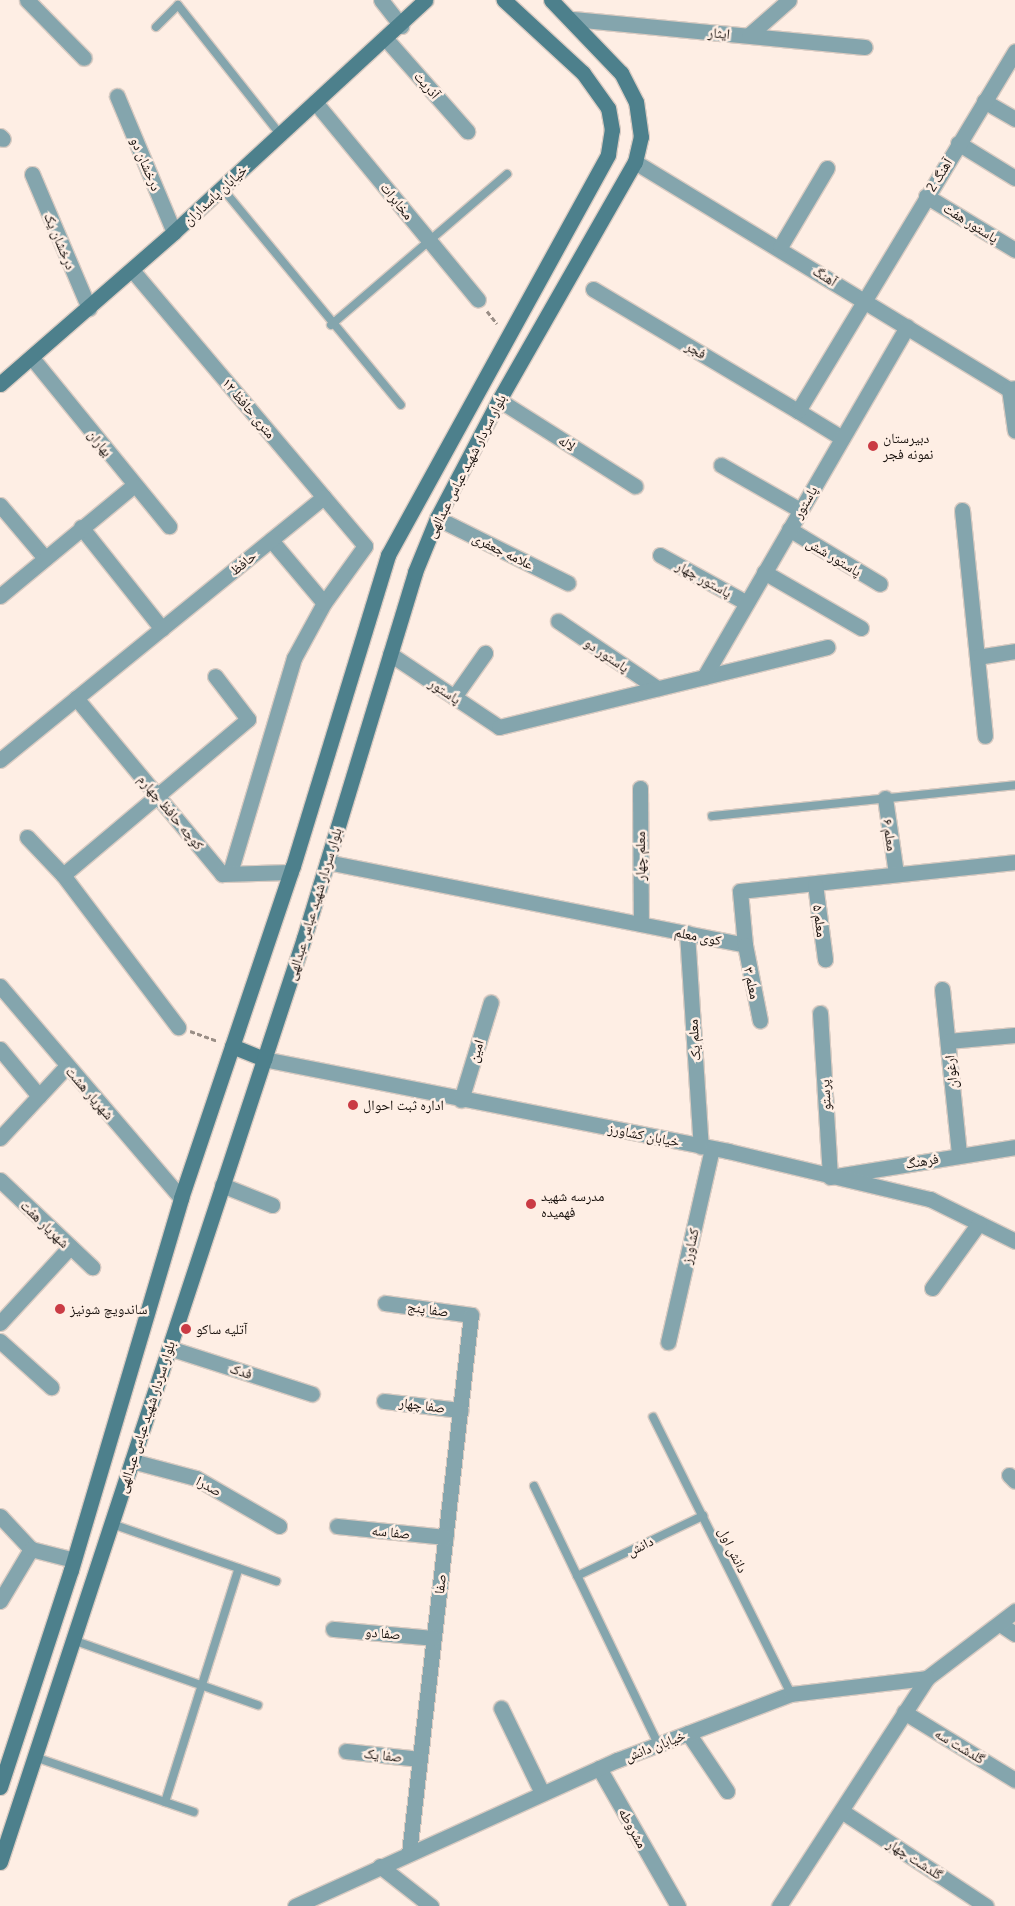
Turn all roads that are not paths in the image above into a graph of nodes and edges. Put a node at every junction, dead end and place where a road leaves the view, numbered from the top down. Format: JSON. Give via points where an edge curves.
{"nodes":[{"id":1,"x":27,"y":0,"type":"edge"},
{"id":2,"x":381,"y":0,"type":"edge"},
{"id":3,"x":425,"y":0,"type":"edge"},
{"id":4,"x":504,"y":0,"type":"edge"},
{"id":5,"x":551,"y":0,"type":"edge"},
{"id":6,"x":788,"y":0,"type":"edge"},
{"id":7,"x":573,"y":19,"type":"junction"},
{"id":8,"x":400,"y":26,"type":"junction"},
{"id":9,"x":156,"y":27,"type":"dead end"},
{"id":10,"x":749,"y":35,"type":"junction"},
{"id":11,"x":386,"y":38,"type":"junction"},
{"id":12,"x":865,"y":47,"type":"dead end"},
{"id":13,"x":1015,"y":51,"type":"edge"},
{"id":14,"x":84,"y":58,"type":"dead end"},
{"id":15,"x":117,"y":96,"type":"dead end"},
{"id":16,"x":984,"y":101,"type":"junction"},
{"id":17,"x":315,"y":102,"type":"junction"},
{"id":18,"x":1015,"y":119,"type":"edge"},
{"id":19,"x":467,"y":131,"type":"dead end"},
{"id":20,"x":280,"y":134,"type":"junction"},
{"id":21,"x":958,"y":144,"type":"junction"},
{"id":22,"x":635,"y":162,"type":"junction"},
{"id":23,"x":827,"y":168,"type":"dead end"},
{"id":24,"x":32,"y":174,"type":"dead end"},
{"id":25,"x":507,"y":174,"type":"dead end"},
{"id":26,"x":1015,"y":178,"type":"edge"},
{"id":27,"x":222,"y":188,"type":"junction"},
{"id":28,"x":926,"y":196,"type":"junction"},
{"id":29,"x":174,"y":232,"type":"junction"},
{"id":30,"x":431,"y":242,"type":"junction"},
{"id":31,"x":780,"y":247,"type":"junction"},
{"id":32,"x":1015,"y":250,"type":"edge"},
{"id":33,"x":132,"y":270,"type":"junction"},
{"id":34,"x":593,"y":289,"type":"dead end"},
{"id":35,"x":478,"y":300,"type":"road end"},
{"id":36,"x":866,"y":301,"type":"junction"},
{"id":37,"x":89,"y":308,"type":"junction"},
{"id":38,"x":331,"y":325,"type":"junction"},
{"id":39,"x":907,"y":327,"type":"junction"},
{"id":40,"x":32,"y":358,"type":"junction"},
{"id":41,"x":0,"y":384,"type":"edge"},
{"id":42,"x":1012,"y":388,"type":"edge"},
{"id":43,"x":499,"y":400,"type":"junction"},
{"id":44,"x":401,"y":405,"type":"dead end"},
{"id":45,"x":798,"y":411,"type":"junction"},
{"id":46,"x":1015,"y":431,"type":"edge"},
{"id":47,"x":842,"y":438,"type":"junction"},
{"id":48,"x":721,"y":465,"type":"dead end"},
{"id":49,"x":134,"y":486,"type":"junction"},
{"id":50,"x":635,"y":486,"type":"dead end"},
{"id":51,"x":324,"y":497,"type":"junction"},
{"id":52,"x":0,"y":505,"type":"edge"},
{"id":53,"x":800,"y":510,"type":"junction"},
{"id":54,"x":962,"y":510,"type":"dead end"},
{"id":55,"x":437,"y":518,"type":"junction"},
{"id":56,"x":169,"y":526,"type":"dead end"},
{"id":57,"x":81,"y":527,"type":"junction"},
{"id":58,"x":789,"y":529,"type":"junction"},
{"id":59,"x":271,"y":540,"type":"junction"},
{"id":60,"x":660,"y":555,"type":"dead end"},
{"id":61,"x":44,"y":558,"type":"junction"},
{"id":62,"x":764,"y":572,"type":"junction"},
{"id":63,"x":568,"y":583,"type":"dead end"},
{"id":64,"x":880,"y":584,"type":"dead end"},
{"id":65,"x":0,"y":596,"type":"edge"},
{"id":66,"x":324,"y":603,"type":"junction"},
{"id":67,"x":747,"y":603,"type":"junction"},
{"id":68,"x":558,"y":621,"type":"dead end"},
{"id":69,"x":861,"y":628,"type":"dead end"},
{"id":70,"x":162,"y":629,"type":"junction"},
{"id":71,"x":827,"y":647,"type":"dead end"},
{"id":72,"x":1015,"y":651,"type":"edge"},
{"id":73,"x":485,"y":653,"type":"dead end"},
{"id":74,"x":390,"y":654,"type":"junction"},
{"id":75,"x":977,"y":656,"type":"junction"},
{"id":76,"x":215,"y":676,"type":"dead end"},
{"id":77,"x":704,"y":677,"type":"junction"},
{"id":78,"x":657,"y":688,"type":"junction"},
{"id":79,"x":454,"y":697,"type":"junction"},
{"id":80,"x":76,"y":698,"type":"junction"},
{"id":81,"x":985,"y":736,"type":"dead end"},
{"id":82,"x":0,"y":760,"type":"edge"},
{"id":83,"x":1015,"y":785,"type":"edge"},
{"id":84,"x":640,"y":788,"type":"dead end"},
{"id":85,"x":158,"y":796,"type":"junction"},
{"id":86,"x":885,"y":798,"type":"junction"},
{"id":87,"x":712,"y":816,"type":"dead end"},
{"id":88,"x":27,"y":837,"type":"dead end"},
{"id":89,"x":328,"y":862,"type":"junction"},
{"id":90,"x":1015,"y":862,"type":"edge"},
{"id":91,"x":291,"y":872,"type":"junction"},
{"id":92,"x":230,"y":873,"type":"junction"},
{"id":93,"x":896,"y":873,"type":"junction"},
{"id":94,"x":63,"y":875,"type":"junction"},
{"id":95,"x":815,"y":884,"type":"junction"},
{"id":96,"x":640,"y":924,"type":"junction"},
{"id":97,"x":687,"y":933,"type":"junction"},
{"id":98,"x":744,"y":945,"type":"junction"},
{"id":99,"x":824,"y":959,"type":"dead end"},
{"id":100,"x":0,"y":986,"type":"edge"},
{"id":101,"x":942,"y":989,"type":"dead end"},
{"id":102,"x":491,"y":1002,"type":"dead end"},
{"id":103,"x":820,"y":1013,"type":"dead end"},
{"id":104,"x":760,"y":1021,"type":"dead end"},
{"id":105,"x":178,"y":1027,"type":"road end"},
{"id":106,"x":1015,"y":1035,"type":"edge"},
{"id":107,"x":948,"y":1042,"type":"junction"},
{"id":108,"x":232,"y":1046,"type":"junction"},
{"id":109,"x":0,"y":1049,"type":"edge"},
{"id":110,"x":264,"y":1059,"type":"junction"},
{"id":111,"x":67,"y":1066,"type":"junction"},
{"id":112,"x":39,"y":1096,"type":"junction"},
{"id":113,"x":461,"y":1100,"type":"junction"},
{"id":114,"x":0,"y":1138,"type":"edge"},
{"id":115,"x":1015,"y":1147,"type":"edge"},
{"id":116,"x":707,"y":1148,"type":"junction"},
{"id":117,"x":958,"y":1154,"type":"junction"},
{"id":118,"x":830,"y":1177,"type":"junction"},
{"id":119,"x":0,"y":1180,"type":"edge"},
{"id":120,"x":222,"y":1185,"type":"junction"},
{"id":121,"x":181,"y":1198,"type":"junction"},
{"id":122,"x":272,"y":1205,"type":"dead end"},
{"id":123,"x":979,"y":1223,"type":"junction"},
{"id":124,"x":1015,"y":1241,"type":"edge"},
{"id":125,"x":69,"y":1248,"type":"junction"},
{"id":126,"x":92,"y":1267,"type":"dead end"},
{"id":127,"x":932,"y":1288,"type":"dead end"},
{"id":128,"x":385,"y":1303,"type":"dead end"},
{"id":129,"x":471,"y":1316,"type":"joint"},
{"id":130,"x":0,"y":1323,"type":"edge"},
{"id":131,"x":0,"y":1341,"type":"edge"},
{"id":132,"x":668,"y":1342,"type":"dead end"},
{"id":133,"x":169,"y":1348,"type":"junction"},
{"id":134,"x":51,"y":1387,"type":"dead end"},
{"id":135,"x":312,"y":1394,"type":"dead end"},
{"id":136,"x":384,"y":1401,"type":"dead end"},
{"id":137,"x":460,"y":1410,"type":"junction"},
{"id":138,"x":653,"y":1417,"type":"dead end"},
{"id":139,"x":132,"y":1461,"type":"junction"},
{"id":140,"x":534,"y":1486,"type":"dead end"},
{"id":141,"x":0,"y":1516,"type":"edge"},
{"id":142,"x":702,"y":1516,"type":"junction"},
{"id":143,"x":112,"y":1524,"type":"junction"},
{"id":144,"x":279,"y":1526,"type":"dead end"},
{"id":145,"x":337,"y":1526,"type":"dead end"},
{"id":146,"x":445,"y":1538,"type":"junction"},
{"id":147,"x":32,"y":1549,"type":"junction"},
{"id":148,"x":74,"y":1560,"type":"junction"},
{"id":149,"x":239,"y":1568,"type":"junction"},
{"id":150,"x":577,"y":1576,"type":"junction"},
{"id":151,"x":276,"y":1581,"type":"dead end"},
{"id":152,"x":0,"y":1601,"type":"edge"},
{"id":153,"x":1015,"y":1611,"type":"edge"},
{"id":154,"x":1000,"y":1624,"type":"junction"},
{"id":155,"x":333,"y":1629,"type":"dead end"},
{"id":156,"x":1015,"y":1634,"type":"edge"},
{"id":157,"x":434,"y":1638,"type":"junction"},
{"id":158,"x":73,"y":1640,"type":"junction"},
{"id":159,"x":927,"y":1678,"type":"junction"},
{"id":160,"x":204,"y":1686,"type":"junction"},
{"id":161,"x":791,"y":1694,"type":"junction"},
{"id":162,"x":258,"y":1705,"type":"dead end"},
{"id":163,"x":501,"y":1708,"type":"dead end"},
{"id":164,"x":904,"y":1712,"type":"junction"},
{"id":165,"x":688,"y":1733,"type":"junction"},
{"id":166,"x":658,"y":1744,"type":"junction"},
{"id":167,"x":346,"y":1750,"type":"dead end"},
{"id":168,"x":34,"y":1757,"type":"junction"},
{"id":169,"x":420,"y":1759,"type":"junction"},
{"id":170,"x":599,"y":1768,"type":"junction"},
{"id":171,"x":1015,"y":1780,"type":"edge"},
{"id":172,"x":0,"y":1787,"type":"edge"},
{"id":173,"x":727,"y":1791,"type":"dead end"},
{"id":174,"x":542,"y":1793,"type":"junction"},
{"id":175,"x":165,"y":1802,"type":"junction"},
{"id":176,"x":194,"y":1812,"type":"dead end"},
{"id":177,"x":843,"y":1812,"type":"junction"},
{"id":178,"x":409,"y":1853,"type":"junction"},
{"id":179,"x":0,"y":1862,"type":"edge"},
{"id":180,"x":380,"y":1866,"type":"junction"},
{"id":181,"x":295,"y":1906,"type":"edge"},
{"id":182,"x":431,"y":1906,"type":"edge"},
{"id":183,"x":678,"y":1906,"type":"edge"},
{"id":184,"x":779,"y":1906,"type":"edge"},
{"id":185,"x":986,"y":1906,"type":"edge"}],
"edges":[{"from":1,"to":14,"type":"street"},
{"from":2,"to":8,"type":"street"},
{"from":3,"to":8,"type":"street","name":"خیابان پاسداران"},
{"from":4,"to":91,"type":"street","name":"بلوار سردار شهید عباس عبدالهی","via":[[583,73],[608,108],[612,130],[608,154],[506,334],[388,555]]},
{"from":5,"to":7,"type":"street","name":"بلوار سردار شهید عباس عبدالهی"},
{"from":6,"to":10,"type":"street"},
{"from":7,"to":10,"type":"street","name":"ایثار"},
{"from":7,"to":22,"type":"street","name":"بلوار سردار شهید عباس عبدالهی","via":[[622,73],[636,102],[641,137]]},
{"from":8,"to":11,"type":"street","name":"خیابان پاسداران"},
{"from":9,"to":20,"type":"lane","via":[[178,5]]},
{"from":10,"to":12,"type":"street","name":"ایثار"},
{"from":11,"to":17,"type":"street","name":"خیابان پاسداران"},
{"from":11,"to":19,"type":"street","name":"آذریت"},
{"from":13,"to":16,"type":"street","name":"آهنگ 2"},
{"from":15,"to":29,"type":"street","name":"درخشان دو"},
{"from":16,"to":18,"type":"street"},
{"from":16,"to":21,"type":"street","name":"آهنگ 2"},
{"from":17,"to":20,"type":"street","name":"خیابان پاسداران"},
{"from":17,"to":30,"type":"street","name":"مخابرات"},
{"from":20,"to":27,"type":"street","name":"خیابان پاسداران"},
{"from":21,"to":26,"type":"street"},
{"from":21,"to":28,"type":"street","name":"آهنگ 2"},
{"from":22,"to":31,"type":"street","name":"آهنگ"},
{"from":22,"to":43,"type":"street","name":"بلوار سردار شهید عباس عبدالهی"},
{"from":23,"to":31,"type":"street"},
{"from":24,"to":37,"type":"street","name":"درخشان یک"},
{"from":25,"to":30,"type":"lane"},
{"from":27,"to":29,"type":"street","name":"خیابان پاسداران"},
{"from":27,"to":38,"type":"lane"},
{"from":28,"to":32,"type":"street","name":"پاستور هفت"},
{"from":28,"to":36,"type":"street","name":"آهنگ 2"},
{"from":29,"to":33,"type":"street","name":"خیابان پاسداران"},
{"from":30,"to":35,"type":"street","name":"مخابرات"},
{"from":30,"to":38,"type":"lane"},
{"from":31,"to":36,"type":"street","name":"آهنگ"},
{"from":33,"to":37,"type":"street","name":"خیابان پاسداران"},
{"from":33,"to":51,"type":"street","name":"۱۲ متری حافظ"},
{"from":34,"to":45,"type":"street","name":"فجر"},
{"from":36,"to":39,"type":"street","name":"آهنگ"},
{"from":36,"to":45,"type":"street","name":"آهنگ 2"},
{"from":37,"to":40,"type":"street","name":"خیابان پاسداران"},
{"from":38,"to":44,"type":"lane"},
{"from":39,"to":42,"type":"street","name":"آهنگ"},
{"from":39,"to":47,"type":"street","name":"پاستور"},
{"from":40,"to":41,"type":"street","name":"خیابان پاسداران"},
{"from":40,"to":49,"type":"street","name":"بهاران"},
{"from":42,"to":46,"type":"street"},
{"from":43,"to":50,"type":"street","name":"لاله"},
{"from":43,"to":55,"type":"street","name":"بلوار سردار شهید عباس عبدالهی"},
{"from":45,"to":47,"type":"street","name":"فجر"},
{"from":47,"to":53,"type":"street","name":"پاستور"},
{"from":48,"to":53,"type":"street"},
{"from":49,"to":56,"type":"street","name":"بهاران"},
{"from":49,"to":57,"type":"street"},
{"from":51,"to":59,"type":"street","name":"حافظ"},
{"from":51,"to":66,"type":"street","name":"۱۲ متری حافظ","via":[[365,546]]},
{"from":52,"to":61,"type":"street"},
{"from":53,"to":58,"type":"street","name":"پاستور"},
{"from":54,"to":75,"type":"street"},
{"from":55,"to":63,"type":"street","name":"علامه جعفری"},
{"from":55,"to":74,"type":"street","name":"بلوار سردار شهید عباس عبدالهی"},
{"from":57,"to":61,"type":"street"},
{"from":57,"to":70,"type":"street"},
{"from":58,"to":62,"type":"street","name":"پاستور"},
{"from":58,"to":64,"type":"street","name":"پاستور شش"},
{"from":59,"to":66,"type":"street"},
{"from":59,"to":70,"type":"street","name":"حافظ"},
{"from":60,"to":67,"type":"street","name":"پاستور چهار"},
{"from":61,"to":65,"type":"street"},
{"from":62,"to":67,"type":"street","name":"پاستور"},
{"from":62,"to":69,"type":"street"},
{"from":66,"to":92,"type":"street","via":[[294,658]]},
{"from":67,"to":77,"type":"street","name":"پاستور"},
{"from":68,"to":78,"type":"street","name":"پاستور دو"},
{"from":70,"to":80,"type":"street","name":"حافظ"},
{"from":71,"to":77,"type":"street","name":"پاستور"},
{"from":72,"to":75,"type":"street"},
{"from":73,"to":79,"type":"street"},
{"from":74,"to":79,"type":"street","name":"پاستور"},
{"from":74,"to":89,"type":"street","name":"بلوار سردار شهید عباس عبدالهی"},
{"from":75,"to":81,"type":"street"},
{"from":76,"to":85,"type":"street","via":[[248,719]]},
{"from":77,"to":78,"type":"street","name":"پاستور"},
{"from":78,"to":79,"type":"street","name":"پاستور","via":[[499,727]]},
{"from":80,"to":82,"type":"street","name":"حافظ"},
{"from":80,"to":85,"type":"street","name":"کوچه حافظ چهارم"},
{"from":83,"to":86,"type":"lane"},
{"from":84,"to":96,"type":"street","name":"معلم چهار"},
{"from":85,"to":92,"type":"street","name":"کوچه حافظ چهارم","via":[[222,874]]},
{"from":85,"to":94,"type":"street"},
{"from":86,"to":87,"type":"lane"},
{"from":86,"to":93,"type":"street","name":"معلم ۶"},
{"from":88,"to":94,"type":"street"},
{"from":89,"to":96,"type":"street","name":"کوی معلم"},
{"from":89,"to":110,"type":"street","name":"بلوار سردار شهید عباس عبدالهی"},
{"from":90,"to":93,"type":"street","name":"کوی معلم"},
{"from":91,"to":92,"type":"street"},
{"from":91,"to":108,"type":"street","name":"بلوار سردار شهید عباس عبدالهی"},
{"from":93,"to":95,"type":"street","name":"کوی معلم"},
{"from":94,"to":105,"type":"street"},
{"from":95,"to":98,"type":"street","name":"کوی معلم","via":[[740,891]]},
{"from":95,"to":99,"type":"street","name":"معلم ۵"},
{"from":96,"to":97,"type":"street","name":"کوی معلم"},
{"from":97,"to":98,"type":"street","name":"کوی معلم"},
{"from":97,"to":116,"type":"street","name":"معلم یک"},
{"from":98,"to":104,"type":"street","name":"معلم ۳"},
{"from":100,"to":111,"type":"street","name":"شهریار هشت"},
{"from":101,"to":107,"type":"street","name":"ارغوان"},
{"from":102,"to":113,"type":"street","name":"امین"},
{"from":103,"to":118,"type":"street","name":"پرستو"},
{"from":106,"to":107,"type":"street"},
{"from":107,"to":117,"type":"street","name":"ارغوان"},
{"from":108,"to":110,"type":"street"},
{"from":108,"to":121,"type":"street","name":"بلوار سردار شهید عباس عبدالهی"},
{"from":109,"to":112,"type":"street"},
{"from":110,"to":113,"type":"street","name":"خیابان کشاورز"},
{"from":110,"to":120,"type":"street","name":"بلوار سردار شهید عباس عبدالهی"},
{"from":111,"to":112,"type":"street"},
{"from":111,"to":121,"type":"street","name":"شهریار هشت"},
{"from":112,"to":114,"type":"street"},
{"from":113,"to":116,"type":"street","name":"خیابان کشاورز"},
{"from":115,"to":117,"type":"street","name":"فرهنگ"},
{"from":116,"to":118,"type":"street","name":"خیابان کشاورز"},
{"from":116,"to":132,"type":"street","name":"کشاورز"},
{"from":117,"to":118,"type":"street","name":"فرهنگ"},
{"from":118,"to":123,"type":"street","name":"خیابان کشاورز","via":[[930,1199]]},
{"from":119,"to":125,"type":"street","name":"شهریار هفت"},
{"from":120,"to":122,"type":"street"},
{"from":120,"to":133,"type":"street","name":"بلوار سردار شهید عباس عبدالهی"},
{"from":121,"to":148,"type":"street","name":"بلوار سردار شهید عباس عبدالهی"},
{"from":123,"to":124,"type":"street","name":"خیابان کشاورز"},
{"from":123,"to":127,"type":"street"},
{"from":125,"to":126,"type":"street","name":"شهریار هفت"},
{"from":125,"to":130,"type":"street"},
{"from":128,"to":129,"type":"street","name":"صفا پنج"},
{"from":129,"to":137,"type":"street","name":"صفا"},
{"from":131,"to":134,"type":"street"},
{"from":133,"to":135,"type":"street","name":"فدک"},
{"from":133,"to":139,"type":"street","name":"بلوار سردار شهید عباس عبدالهی"},
{"from":136,"to":137,"type":"street","name":"صفا چهار"},
{"from":137,"to":146,"type":"street","name":"صفا"},
{"from":138,"to":142,"type":"lane","name":"دانش اول"},
{"from":139,"to":143,"type":"street","name":"بلوار سردار شهید عباس عبدالهی"},
{"from":139,"to":144,"type":"street","name":"صدرا","via":[[196,1478]]},
{"from":140,"to":150,"type":"lane"},
{"from":141,"to":147,"type":"street"},
{"from":142,"to":150,"type":"lane","name":"دانش"},
{"from":142,"to":161,"type":"lane","name":"دانش اول"},
{"from":143,"to":149,"type":"lane"},
{"from":143,"to":158,"type":"street","name":"بلوار سردار شهید عباس عبدالهی"},
{"from":145,"to":146,"type":"street","name":"صفا سه"},
{"from":146,"to":157,"type":"street","name":"صفا"},
{"from":147,"to":148,"type":"street"},
{"from":147,"to":152,"type":"street"},
{"from":148,"to":172,"type":"street","name":"بلوار سردار شهید عباس عبدالهی"},
{"from":149,"to":151,"type":"lane"},
{"from":149,"to":160,"type":"lane"},
{"from":150,"to":166,"type":"lane"},
{"from":153,"to":154,"type":"street","name":"خیابان دانش"},
{"from":154,"to":156,"type":"street"},
{"from":154,"to":159,"type":"street","name":"خیابان دانش"},
{"from":155,"to":157,"type":"street","name":"صفا دو"},
{"from":157,"to":169,"type":"street","name":"صفا"},
{"from":158,"to":160,"type":"lane"},
{"from":158,"to":168,"type":"street","name":"بلوار سردار شهید عباس عبدالهی"},
{"from":159,"to":161,"type":"street","name":"خیابان دانش"},
{"from":159,"to":164,"type":"street"},
{"from":160,"to":162,"type":"lane"},
{"from":160,"to":175,"type":"lane"},
{"from":161,"to":165,"type":"street","name":"خیابان دانش"},
{"from":163,"to":174,"type":"street"},
{"from":164,"to":171,"type":"street","name":"گلدشت سه"},
{"from":164,"to":177,"type":"street"},
{"from":165,"to":166,"type":"street","name":"خیابان دانش"},
{"from":165,"to":173,"type":"street"},
{"from":166,"to":170,"type":"street","name":"خیابان دانش"},
{"from":167,"to":169,"type":"street","name":"صفا یک"},
{"from":168,"to":175,"type":"lane"},
{"from":168,"to":179,"type":"street","name":"بلوار سردار شهید عباس عبدالهی"},
{"from":169,"to":178,"type":"street","name":"صفا"},
{"from":170,"to":174,"type":"street","name":"خیابان دانش"},
{"from":170,"to":183,"type":"street","name":"مشروطه"},
{"from":174,"to":178,"type":"street","name":"خیابان دانش"},
{"from":175,"to":176,"type":"lane"},
{"from":177,"to":184,"type":"street"},
{"from":177,"to":185,"type":"street","name":"گلدشت چهار"},
{"from":178,"to":180,"type":"street","name":"خیابان دانش"},
{"from":180,"to":181,"type":"street","name":"خیابان دانش"},
{"from":180,"to":182,"type":"street"}]}
